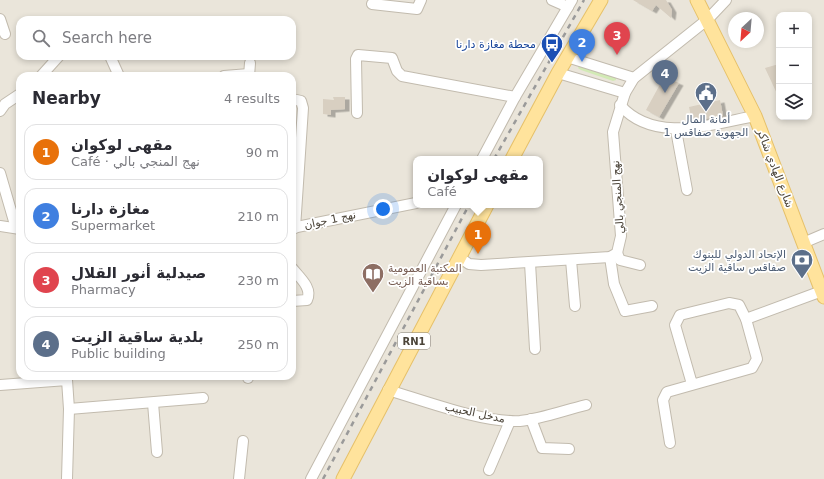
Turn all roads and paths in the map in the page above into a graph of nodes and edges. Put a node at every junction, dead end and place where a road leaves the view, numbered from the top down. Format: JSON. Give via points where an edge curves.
{"nodes":[{"id":1,"x":421,"y":0,"type":"edge"},
{"id":2,"x":552,"y":0,"type":"edge"},
{"id":3,"x":601,"y":0,"type":"edge"},
{"id":4,"x":698,"y":0,"type":"edge"},
{"id":5,"x":727,"y":0,"type":"edge"},
{"id":6,"x":372,"y":4,"type":"dead end"},
{"id":7,"x":570,"y":4,"type":"edge"},
{"id":8,"x":0,"y":19,"type":"edge"},
{"id":9,"x":708,"y":19,"type":"junction"},
{"id":10,"x":5,"y":34,"type":"dead end"},
{"id":11,"x":568,"y":57,"type":"junction"},
{"id":12,"x":55,"y":60,"type":"edge"},
{"id":13,"x":112,"y":60,"type":"edge"},
{"id":14,"x":250,"y":63,"type":"dead end"},
{"id":15,"x":44,"y":72,"type":"edge"},
{"id":16,"x":117,"y":72,"type":"edge"},
{"id":17,"x":249,"y":72,"type":"edge"},
{"id":18,"x":558,"y":73,"type":"junction"},
{"id":19,"x":634,"y":78,"type":"junction"},
{"id":20,"x":625,"y":93,"type":"junction"},
{"id":21,"x":16,"y":97,"type":"edge"},
{"id":22,"x":515,"y":97,"type":"junction"},
{"id":23,"x":296,"y":100,"type":"edge"},
{"id":24,"x":620,"y":105,"type":"junction"},
{"id":25,"x":0,"y":111,"type":"edge"},
{"id":26,"x":357,"y":113,"type":"dead end"},
{"id":27,"x":755,"y":116,"type":"junction"},
{"id":28,"x":676,"y":130,"type":"junction"},
{"id":29,"x":484,"y":156,"type":"edge"},
{"id":30,"x":514,"y":156,"type":"edge"},
{"id":31,"x":0,"y":173,"type":"edge"},
{"id":32,"x":687,"y":190,"type":"dead end"},
{"id":33,"x":296,"y":192,"type":"edge"},
{"id":34,"x":413,"y":204,"type":"edge"},
{"id":35,"x":454,"y":208,"type":"edge"},
{"id":36,"x":482,"y":208,"type":"edge"},
{"id":37,"x":16,"y":222,"type":"edge"},
{"id":38,"x":0,"y":226,"type":"edge"},
{"id":39,"x":296,"y":227,"type":"edge"},
{"id":40,"x":16,"y":228,"type":"edge"},
{"id":41,"x":824,"y":234,"type":"edge"},
{"id":42,"x":803,"y":243,"type":"junction"},
{"id":43,"x":613,"y":255,"type":"junction"},
{"id":44,"x":459,"y":257,"type":"junction"},
{"id":45,"x":571,"y":260,"type":"junction"},
{"id":46,"x":530,"y":263,"type":"junction"},
{"id":47,"x":640,"y":265,"type":"dead end"},
{"id":48,"x":296,"y":273,"type":"edge"},
{"id":49,"x":823,"y":294,"type":"edge"},
{"id":50,"x":296,"y":301,"type":"edge"},
{"id":51,"x":575,"y":306,"type":"dead end"},
{"id":52,"x":652,"y":306,"type":"dead end"},
{"id":53,"x":746,"y":319,"type":"junction"},
{"id":54,"x":535,"y":349,"type":"dead end"},
{"id":55,"x":47,"y":380,"type":"edge"},
{"id":56,"x":66,"y":380,"type":"edge"},
{"id":57,"x":692,"y":384,"type":"junction"},
{"id":58,"x":0,"y":385,"type":"edge"},
{"id":59,"x":388,"y":390,"type":"junction"},
{"id":60,"x":203,"y":398,"type":"dead end"},
{"id":61,"x":153,"y":403,"type":"junction"},
{"id":62,"x":586,"y":405,"type":"dead end"},
{"id":63,"x":69,"y":409,"type":"junction"},
{"id":64,"x":531,"y":419,"type":"junction"},
{"id":65,"x":510,"y":421,"type":"junction"},
{"id":66,"x":243,"y":441,"type":"dead end"},
{"id":67,"x":670,"y":443,"type":"dead end"},
{"id":68,"x":569,"y":449,"type":"dead end"},
{"id":69,"x":157,"y":452,"type":"dead end"},
{"id":70,"x":489,"y":470,"type":"dead end"},
{"id":71,"x":67,"y":479,"type":"edge"},
{"id":72,"x":239,"y":479,"type":"edge"},
{"id":73,"x":311,"y":479,"type":"edge"},
{"id":74,"x":343,"y":479,"type":"edge"}],
"edges":[{"from":1,"to":6,"type":"street","via":[[417,9]]},
{"from":2,"to":7,"type":"street"},
{"from":3,"to":11,"type":"main road"},
{"from":4,"to":9,"type":"main road","name":"شارع الهادي شاكر"},
{"from":5,"to":9,"type":"street","name":"نهج المنجي بالي"},
{"from":7,"to":22,"type":"street"},
{"from":8,"to":10,"type":"street"},
{"from":9,"to":19,"type":"street","name":"نهج المنجي بالي"},
{"from":9,"to":27,"type":"main road","name":"شارع الهادي شاكر"},
{"from":11,"to":18,"type":"main road"},
{"from":11,"to":19,"type":"street"},
{"from":12,"to":15,"type":"street"},
{"from":13,"to":16,"type":"street"},
{"from":14,"to":17,"type":"street"},
{"from":18,"to":20,"type":"street"},
{"from":18,"to":30,"type":"main road"},
{"from":19,"to":20,"type":"street","name":"نهج المنجي بالي"},
{"from":20,"to":24,"type":"street","name":"نهج المنجي بالي"},
{"from":21,"to":25,"type":"street"},
{"from":22,"to":26,"type":"street","via":[[402,76],[392,58],[358,55]]},
{"from":22,"to":29,"type":"street"},
{"from":23,"to":33,"type":"street","via":[[301,101],[303,108]]},
{"from":24,"to":28,"type":"street","via":[[637,120]]},
{"from":24,"to":43,"type":"street","name":"نهج المنجي بالي","via":[[613,132],[621,244]]},
{"from":27,"to":28,"type":"street"},
{"from":27,"to":42,"type":"main road","name":"شارع الهادي شاكر"},
{"from":28,"to":32,"type":"street"},
{"from":31,"to":37,"type":"street"},
{"from":34,"to":39,"type":"street","name":"نهج 1 جوان"},
{"from":35,"to":73,"type":"street"},
{"from":36,"to":44,"type":"main road","number":"RN1"},
{"from":38,"to":40,"type":"street"},
{"from":41,"to":42,"type":"street"},
{"from":42,"to":49,"type":"main road","name":"شارع الهادي شاكر"},
{"from":43,"to":45,"type":"street"},
{"from":43,"to":47,"type":"street","via":[[620,260]]},
{"from":43,"to":52,"type":"street","via":[[614,284],[625,311]]},
{"from":44,"to":46,"type":"street","via":[[469,264]]},
{"from":44,"to":59,"type":"main road","number":"RN1"},
{"from":45,"to":46,"type":"street"},
{"from":45,"to":51,"type":"street"},
{"from":46,"to":54,"type":"street"},
{"from":48,"to":50,"type":"street","via":[[306,284],[308,297],[307,300]]},
{"from":49,"to":53,"type":"street"},
{"from":53,"to":57,"type":"street","via":[[757,359],[752,368]]},
{"from":53,"to":57,"type":"street","via":[[739,305],[729,303],[680,315],[675,325]]},
{"from":55,"to":58,"type":"street"},
{"from":56,"to":63,"type":"street"},
{"from":57,"to":67,"type":"street","via":[[667,392],[663,400]]},
{"from":59,"to":65,"type":"street","name":"مدخل الحبيب","via":[[448,408]]},
{"from":59,"to":74,"type":"main road","number":"RN1"},
{"from":60,"to":61,"type":"street"},
{"from":61,"to":63,"type":"street"},
{"from":61,"to":69,"type":"street"},
{"from":62,"to":64,"type":"street","name":"مدخل الحبيب"},
{"from":63,"to":71,"type":"street"},
{"from":64,"to":65,"type":"street","name":"مدخل الحبيب"},
{"from":64,"to":68,"type":"street","via":[[542,448]]},
{"from":65,"to":70,"type":"street"},
{"from":66,"to":72,"type":"street"}]}
